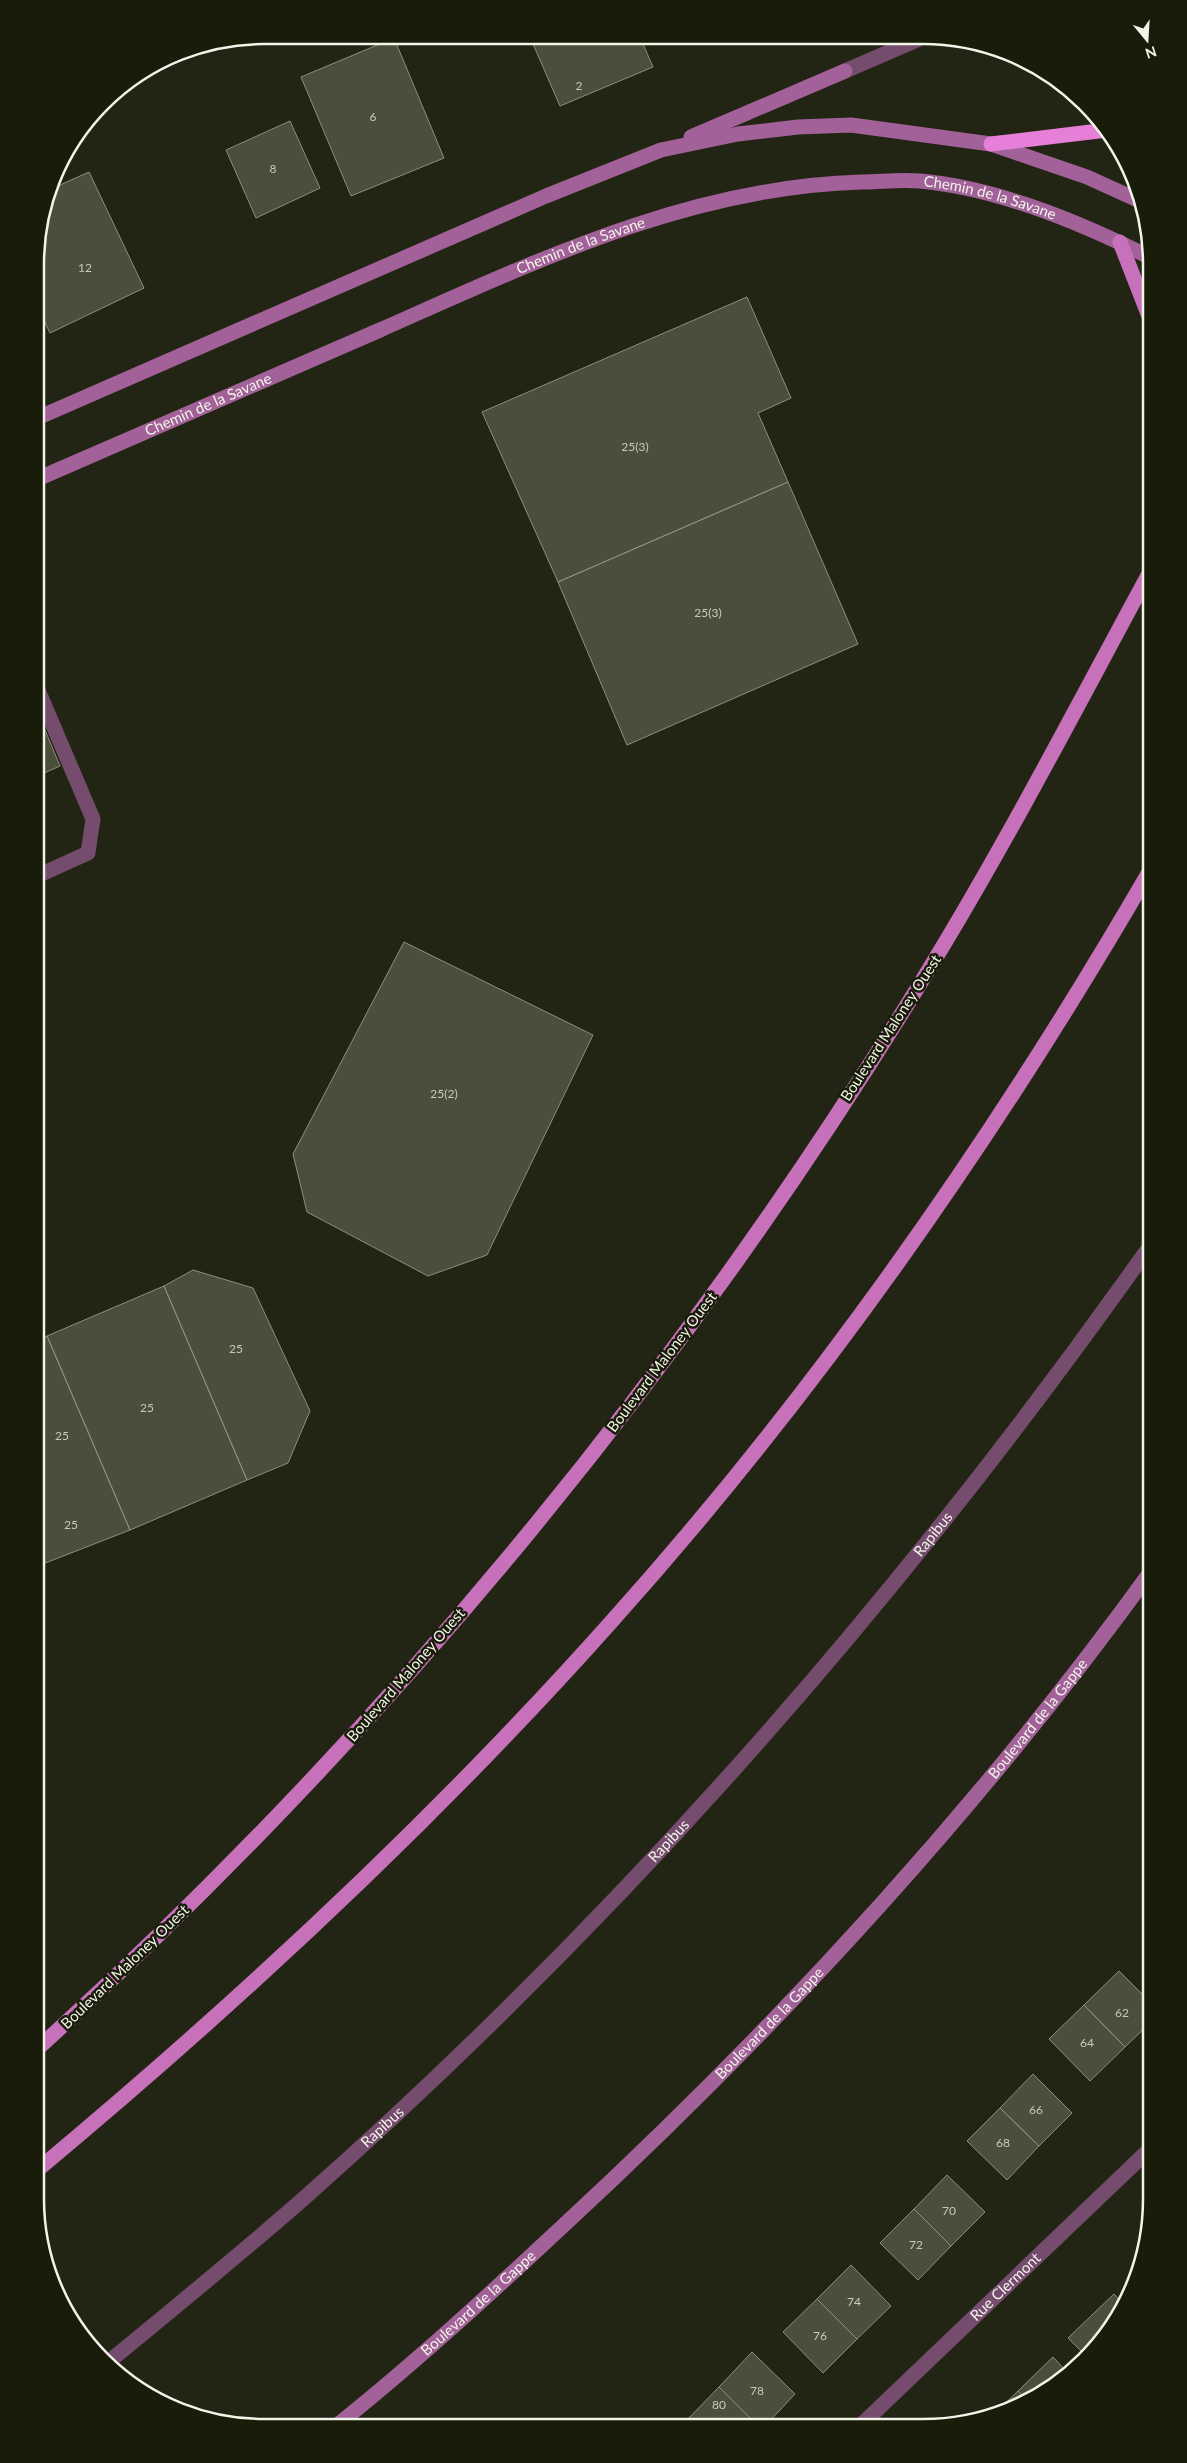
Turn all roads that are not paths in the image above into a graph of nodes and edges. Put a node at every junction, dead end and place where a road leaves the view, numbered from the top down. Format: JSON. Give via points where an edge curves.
{"nodes":[{"id":1,"x":907,"y":44,"type":"edge"},
{"id":2,"x":1099,"y":131,"type":"edge"},
{"id":3,"x":991,"y":144,"type":"junction"},
{"id":4,"x":661,"y":150,"type":"junction"},
{"id":5,"x":1133,"y":198,"type":"edge"},
{"id":6,"x":1120,"y":242,"type":"junction"},
{"id":7,"x":1143,"y":254,"type":"edge"},
{"id":8,"x":1143,"y":301,"type":"edge"},
{"id":9,"x":44,"y":416,"type":"edge"},
{"id":10,"x":44,"y":476,"type":"edge"},
{"id":11,"x":1143,"y":584,"type":"edge"},
{"id":12,"x":44,"y":704,"type":"edge"},
{"id":13,"x":44,"y":873,"type":"edge"},
{"id":14,"x":1143,"y":882,"type":"edge"},
{"id":15,"x":1143,"y":1255,"type":"edge"},
{"id":16,"x":1143,"y":1582,"type":"edge"},
{"id":17,"x":44,"y":2043,"type":"edge"},
{"id":18,"x":1143,"y":2156,"type":"edge"},
{"id":19,"x":44,"y":2164,"type":"edge"},
{"id":20,"x":112,"y":2359,"type":"edge"},
{"id":21,"x":344,"y":2419,"type":"edge"},
{"id":22,"x":867,"y":2419,"type":"edge"}],
"edges":[{"from":1,"to":4,"type":"street"},
{"from":2,"to":3,"type":"highway"},
{"from":3,"to":4,"type":"street","via":[[851,125],[738,134]]},
{"from":3,"to":5,"type":"street","via":[[1087,177]]},
{"from":4,"to":9,"type":"street","via":[[546,196]]},
{"from":6,"to":7,"type":"street","name":"Chemin de la Savane"},
{"from":6,"to":8,"type":"main road"},
{"from":6,"to":10,"type":"street","name":"Chemin de la Savane","via":[[1021,204],[974,190],[919,181],[792,186],[739,195],[658,216],[543,258]]},
{"from":11,"to":17,"type":"main road","name":"Boulevard Maloney Ouest","via":[[944,944],[817,1142],[706,1305],[581,1467],[369,1719],[248,1848]]},
{"from":12,"to":13,"type":"street","via":[[93,819],[88,853]]},
{"from":14,"to":19,"type":"main road","via":[[1022,1081],[913,1243],[823,1363],[665,1560],[562,1677],[386,1856],[213,2019]]},
{"from":15,"to":20,"type":"street","name":"Rapibus","via":[[1071,1355],[905,1569],[780,1717],[665,1844],[517,1997],[363,2144],[294,2207]]},
{"from":16,"to":21,"type":"street","name":"Boulevard de la Gappe","via":[[994,1776],[822,1970],[644,2152],[445,2333]]},
{"from":18,"to":22,"type":"street","name":"Rue Clermont"}]}
